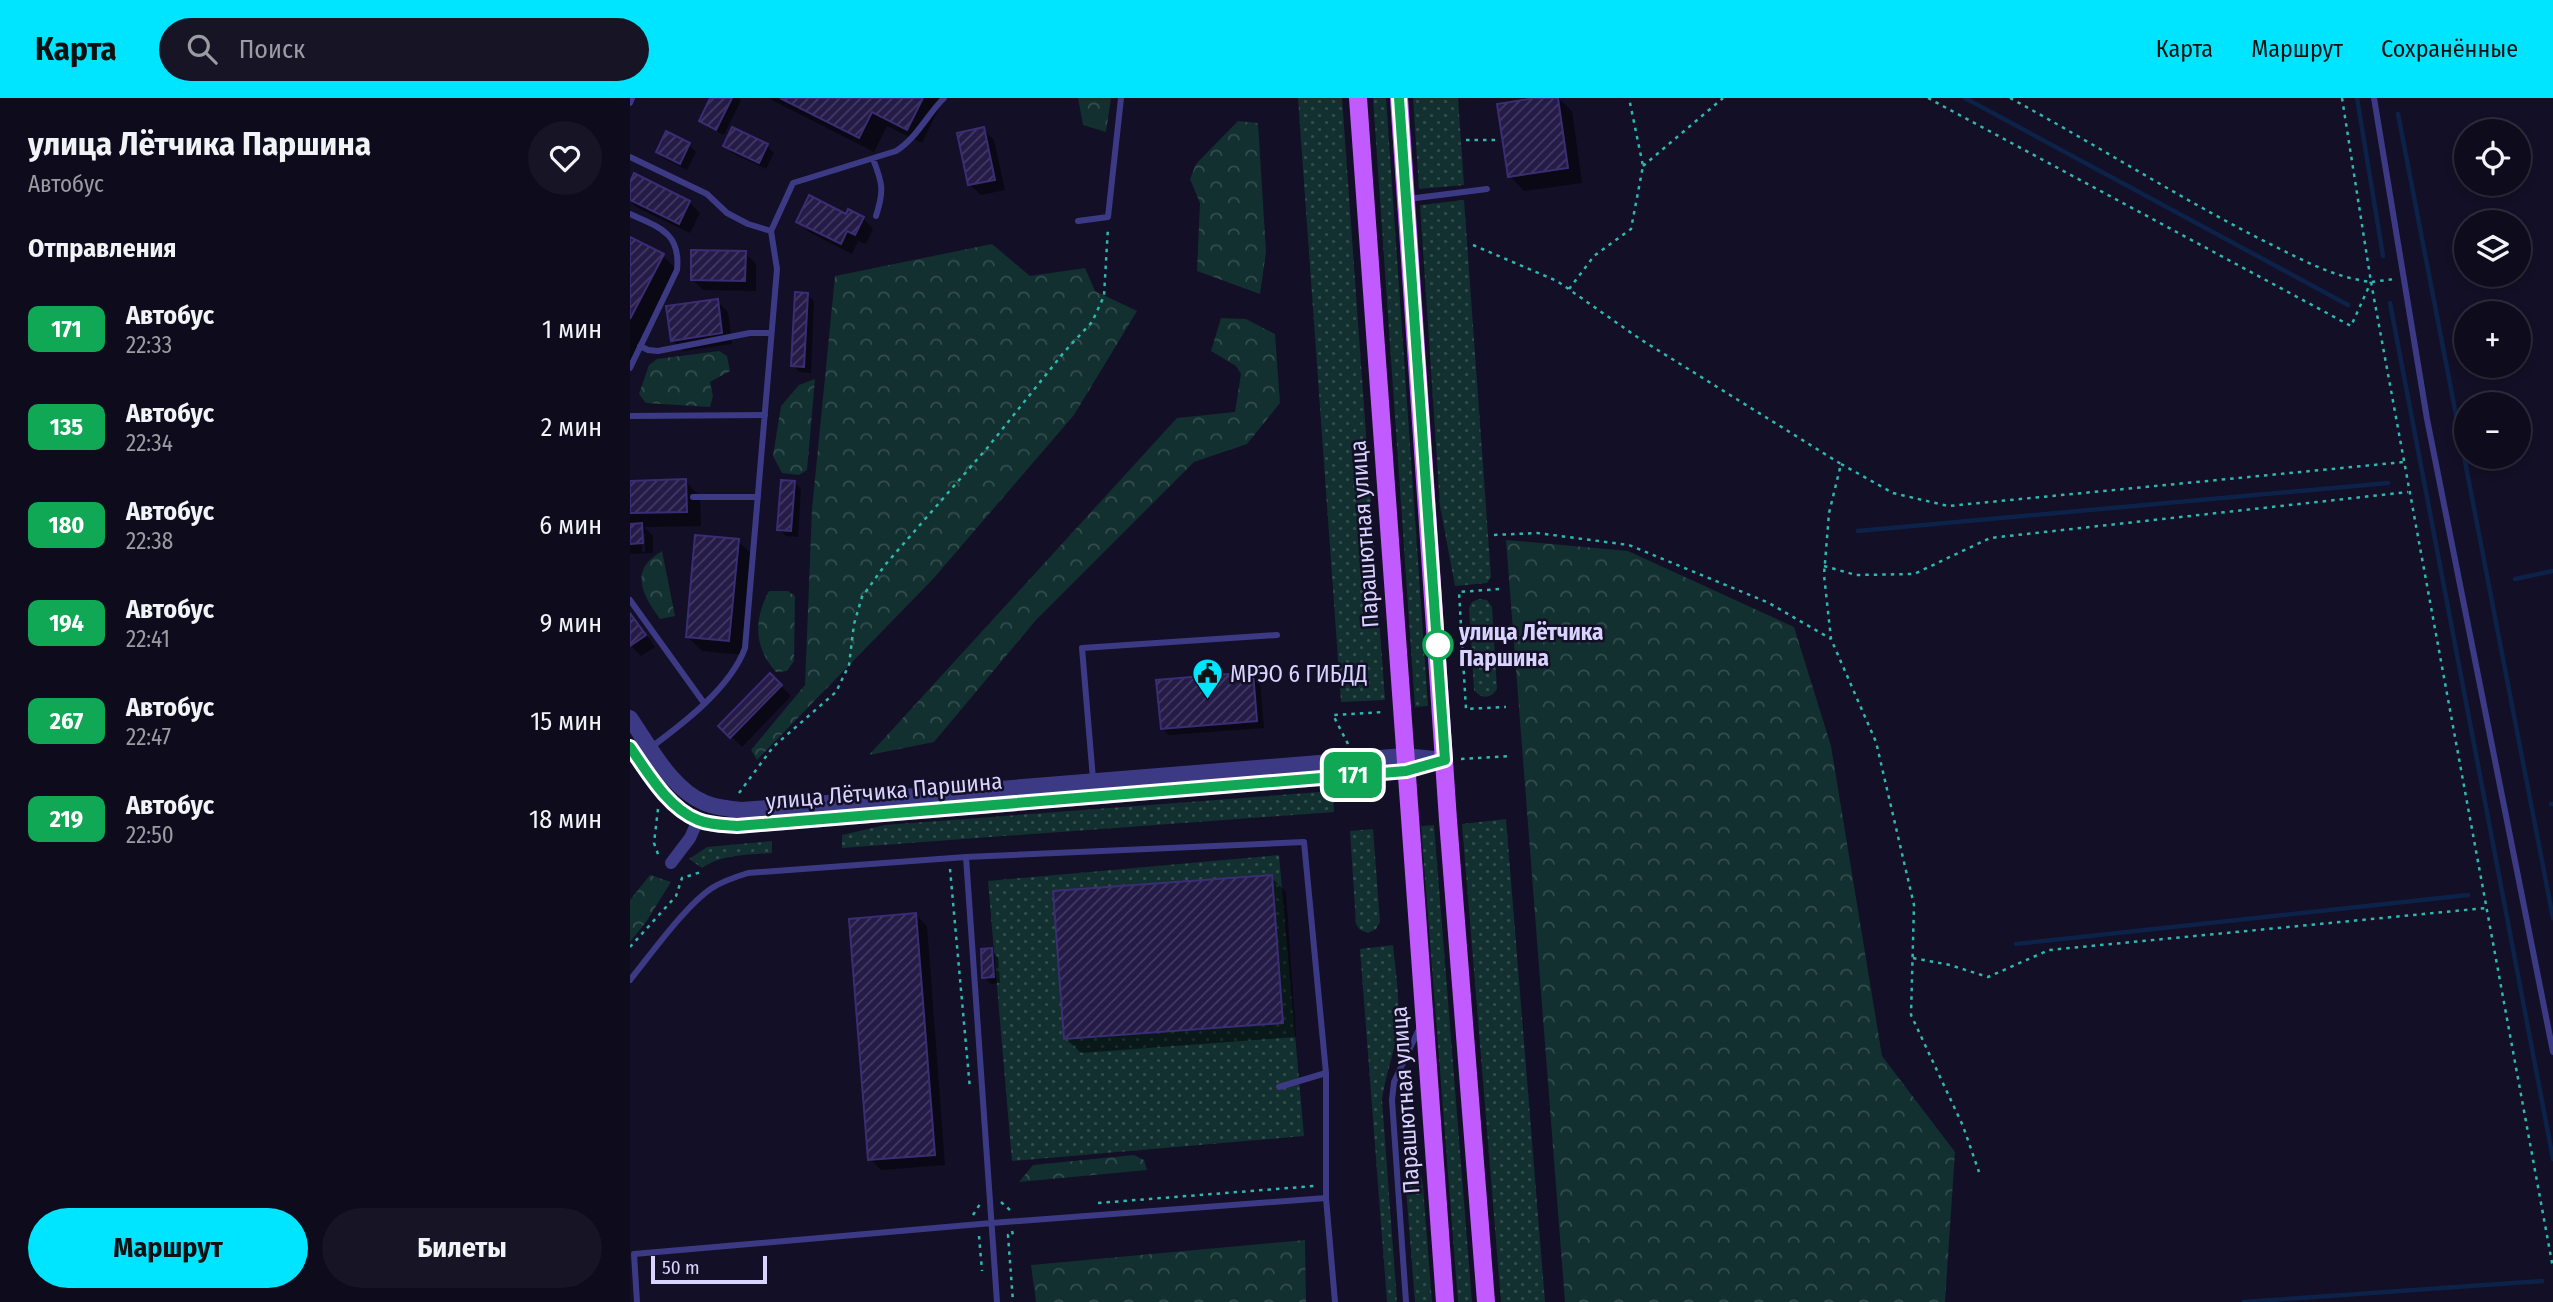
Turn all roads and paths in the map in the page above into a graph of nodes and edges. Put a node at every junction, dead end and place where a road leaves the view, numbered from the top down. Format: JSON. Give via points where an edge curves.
{"nodes":[{"id":1,"x":632,"y":98,"type":"edge"},
{"id":2,"x":944,"y":98,"type":"edge"},
{"id":3,"x":1121,"y":98,"type":"edge"},
{"id":4,"x":1358,"y":98,"type":"edge"},
{"id":5,"x":1399,"y":98,"type":"edge"},
{"id":6,"x":1629,"y":98,"type":"edge"},
{"id":7,"x":1723,"y":98,"type":"edge"},
{"id":8,"x":1928,"y":98,"type":"edge"},
{"id":9,"x":2010,"y":98,"type":"edge"},
{"id":10,"x":2342,"y":98,"type":"edge"},
{"id":11,"x":2374,"y":98,"type":"edge"},
{"id":12,"x":630,"y":103,"type":"edge"},
{"id":13,"x":1496,"y":139,"type":"dead end"},
{"id":14,"x":1466,"y":141,"type":"dead end"},
{"id":15,"x":630,"y":157,"type":"edge"},
{"id":16,"x":873,"y":159,"type":"junction"},
{"id":17,"x":1643,"y":166,"type":"junction"},
{"id":18,"x":1487,"y":189,"type":"dead end"},
{"id":19,"x":1406,"y":200,"type":"junction"},
{"id":20,"x":630,"y":214,"type":"edge"},
{"id":21,"x":876,"y":216,"type":"dead end"},
{"id":22,"x":1108,"y":217,"type":"junction"},
{"id":23,"x":1078,"y":221,"type":"dead end"},
{"id":24,"x":771,"y":231,"type":"junction"},
{"id":25,"x":1473,"y":245,"type":"dead end"},
{"id":26,"x":2404,"y":278,"type":"junction"},
{"id":27,"x":2371,"y":282,"type":"junction"},
{"id":28,"x":1569,"y":289,"type":"junction"},
{"id":29,"x":771,"y":334,"type":"junction"},
{"id":30,"x":640,"y":346,"type":"junction"},
{"id":31,"x":630,"y":368,"type":"edge"},
{"id":32,"x":765,"y":415,"type":"junction"},
{"id":33,"x":630,"y":416,"type":"edge"},
{"id":34,"x":2404,"y":463,"type":"junction"},
{"id":35,"x":1841,"y":464,"type":"junction"},
{"id":36,"x":2409,"y":492,"type":"junction"},
{"id":37,"x":693,"y":497,"type":"dead end"},
{"id":38,"x":758,"y":497,"type":"junction"},
{"id":39,"x":1494,"y":535,"type":"dead end"},
{"id":40,"x":1824,"y":566,"type":"junction"},
{"id":41,"x":1499,"y":589,"type":"dead end"},
{"id":42,"x":630,"y":600,"type":"edge"},
{"id":43,"x":1277,"y":635,"type":"dead end"},
{"id":44,"x":1831,"y":639,"type":"junction"},
{"id":45,"x":704,"y":703,"type":"junction"},
{"id":46,"x":1506,"y":707,"type":"dead end"},
{"id":47,"x":1383,"y":712,"type":"dead end"},
{"id":48,"x":630,"y":718,"type":"edge"},
{"id":49,"x":630,"y":747,"type":"edge"},
{"id":50,"x":650,"y":748,"type":"junction"},
{"id":51,"x":1351,"y":750,"type":"dead end"},
{"id":52,"x":1510,"y":756,"type":"dead end"},
{"id":53,"x":1445,"y":760,"type":"junction"},
{"id":54,"x":1405,"y":763,"type":"junction"},
{"id":55,"x":1093,"y":781,"type":"junction"},
{"id":56,"x":737,"y":795,"type":"dead end"},
{"id":57,"x":658,"y":806,"type":"dead end"},
{"id":58,"x":698,"y":820,"type":"junction"},
{"id":59,"x":966,"y":857,"type":"junction"},
{"id":60,"x":949,"y":859,"type":"junction"},
{"id":61,"x":666,"y":862,"type":"joint"},
{"id":62,"x":701,"y":872,"type":"dead end"},
{"id":63,"x":2486,"y":908,"type":"junction"},
{"id":64,"x":630,"y":947,"type":"edge"},
{"id":65,"x":1913,"y":958,"type":"junction"},
{"id":66,"x":630,"y":980,"type":"edge"},
{"id":67,"x":1423,"y":1019,"type":"junction"},
{"id":68,"x":2553,"y":1052,"type":"edge"},
{"id":69,"x":1326,"y":1073,"type":"junction"},
{"id":70,"x":1279,"y":1087,"type":"dead end"},
{"id":71,"x":970,"y":1093,"type":"dead end"},
{"id":72,"x":1979,"y":1172,"type":"dead end"},
{"id":73,"x":1314,"y":1186,"type":"dead end"},
{"id":74,"x":1326,"y":1198,"type":"junction"},
{"id":75,"x":980,"y":1203,"type":"dead end"},
{"id":76,"x":1094,"y":1203,"type":"dead end"},
{"id":77,"x":992,"y":1223,"type":"junction"},
{"id":78,"x":974,"y":1225,"type":"junction"},
{"id":79,"x":1008,"y":1235,"type":"dead end"},
{"id":80,"x":2553,"y":1268,"type":"edge"},
{"id":81,"x":983,"y":1276,"type":"dead end"},
{"id":82,"x":637,"y":1302,"type":"edge"},
{"id":83,"x":997,"y":1302,"type":"edge"},
{"id":84,"x":1013,"y":1302,"type":"edge"},
{"id":85,"x":1335,"y":1302,"type":"edge"},
{"id":86,"x":1406,"y":1302,"type":"edge"},
{"id":87,"x":1446,"y":1302,"type":"edge"},
{"id":88,"x":1486,"y":1302,"type":"edge"}],
"edges":[{"from":1,"to":12,"type":"lane"},
{"from":2,"to":16,"type":"lane","via":[[907,145]]},
{"from":3,"to":22,"type":"lane"},
{"from":4,"to":54,"type":"main road","name":"Парашютная улица"},
{"from":5,"to":19,"type":"main road"},
{"from":6,"to":17,"type":"path"},
{"from":7,"to":17,"type":"path"},
{"from":8,"to":27,"type":"path","via":[[2351,326]]},
{"from":9,"to":27,"type":"path","via":[[2307,263]]},
{"from":10,"to":27,"type":"path"},
{"from":11,"to":26,"type":"lane"},
{"from":13,"to":14,"type":"path"},
{"from":15,"to":24,"type":"lane","via":[[707,194],[747,224]]},
{"from":16,"to":21,"type":"lane","via":[[882,182]]},
{"from":16,"to":24,"type":"lane","via":[[793,183]]},
{"from":17,"to":28,"type":"path","via":[[1631,229],[1594,256]]},
{"from":18,"to":19,"type":"lane"},
{"from":19,"to":53,"type":"main road"},
{"from":20,"to":30,"type":"lane","via":[[662,229],[678,254],[677,270]]},
{"from":22,"to":23,"type":"lane"},
{"from":22,"to":56,"type":"path","via":[[1104,296],[1092,322],[884,565],[862,597],[849,665],[836,692],[773,747]]},
{"from":24,"to":29,"type":"lane","via":[[777,269]]},
{"from":25,"to":28,"type":"path"},
{"from":26,"to":27,"type":"path"},
{"from":26,"to":68,"type":"lane","via":[[2427,419]]},
{"from":27,"to":34,"type":"path"},
{"from":28,"to":35,"type":"path","via":[[1640,339]]},
{"from":29,"to":30,"type":"lane","via":[[750,333],[658,351]]},
{"from":29,"to":32,"type":"lane"},
{"from":30,"to":31,"type":"lane"},
{"from":32,"to":33,"type":"lane"},
{"from":32,"to":38,"type":"lane"},
{"from":34,"to":35,"type":"path","via":[[1948,506],[1893,493]]},
{"from":34,"to":36,"type":"path"},
{"from":35,"to":40,"type":"path","via":[[1829,513]]},
{"from":36,"to":40,"type":"path","via":[[1990,538],[1914,574],[1856,575]]},
{"from":36,"to":63,"type":"path"},
{"from":37,"to":38,"type":"lane"},
{"from":38,"to":45,"type":"lane","via":[[745,648],[739,666]]},
{"from":39,"to":44,"type":"path","via":[[1537,533],[1629,545],[1769,603]]},
{"from":40,"to":44,"type":"path"},
{"from":41,"to":46,"type":"path","via":[[1459,592],[1465,696],[1466,709]]},
{"from":42,"to":45,"type":"lane"},
{"from":43,"to":55,"type":"lane","via":[[1082,648]]},
{"from":44,"to":65,"type":"path","via":[[1876,742],[1914,905]]},
{"from":45,"to":50,"type":"lane"},
{"from":47,"to":51,"type":"path","via":[[1333,715]]},
{"from":48,"to":50,"type":"street"},
{"from":49,"to":58,"type":"street","via":[[663,792]]},
{"from":50,"to":55,"type":"street","name":"улица Лётчика Паршина","via":[[689,794],[704,803],[743,810]]},
{"from":52,"to":53,"type":"path"},
{"from":53,"to":54,"type":"street","name":"улица Лётчика Паршина"},
{"from":53,"to":88,"type":"main road"},
{"from":54,"to":55,"type":"street","name":"улица Лётчика Паршина"},
{"from":54,"to":58,"type":"street","name":"улица Лётчика Паршина","via":[[737,826]]},
{"from":54,"to":67,"type":"main road","name":"Парашютная улица"},
{"from":57,"to":61,"type":"path","via":[[654,843]]},
{"from":58,"to":61,"type":"street","via":[[690,838]]},
{"from":59,"to":60,"type":"lane"},
{"from":59,"to":69,"type":"lane","via":[[1304,842]]},
{"from":59,"to":77,"type":"lane"},
{"from":60,"to":66,"type":"lane","via":[[748,873],[726,880],[691,908]]},
{"from":60,"to":71,"type":"path"},
{"from":62,"to":64,"type":"path","via":[[682,878],[676,896]]},
{"from":63,"to":65,"type":"path","via":[[2049,950],[1988,977]]},
{"from":63,"to":80,"type":"path"},
{"from":65,"to":72,"type":"path","via":[[1911,1015],[1963,1126]]},
{"from":67,"to":86,"type":"lane","via":[[1394,1082],[1392,1100]]},
{"from":67,"to":87,"type":"main road","name":"Парашютная улица"},
{"from":69,"to":70,"type":"lane"},
{"from":69,"to":74,"type":"lane"},
{"from":73,"to":76,"type":"path"},
{"from":74,"to":77,"type":"lane"},
{"from":74,"to":85,"type":"lane"},
{"from":75,"to":78,"type":"path","via":[[972,1213]]},
{"from":77,"to":78,"type":"lane"},
{"from":77,"to":83,"type":"lane"},
{"from":78,"to":81,"type":"path","via":[[975,1236],[980,1236]]},
{"from":78,"to":82,"type":"lane","via":[[634,1254]]},
{"from":79,"to":84,"type":"path"}]}
